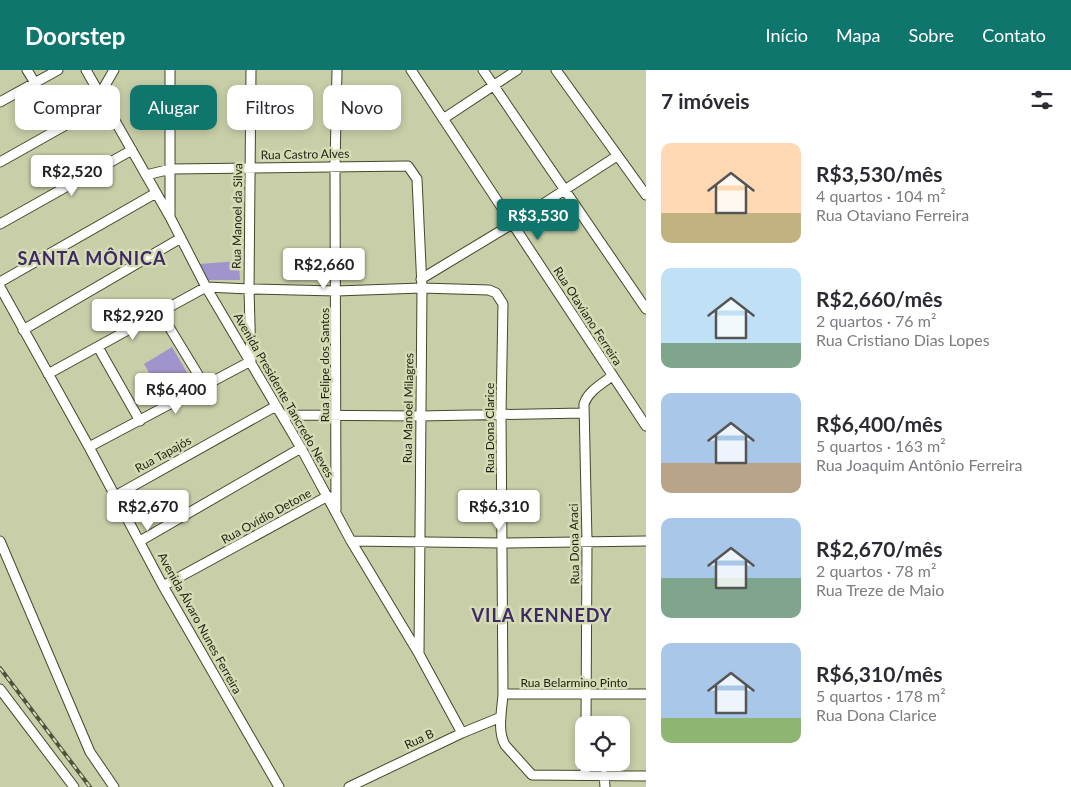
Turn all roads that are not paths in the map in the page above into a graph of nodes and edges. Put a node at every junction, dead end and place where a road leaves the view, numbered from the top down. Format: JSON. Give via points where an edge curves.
{"nodes":[{"id":1,"x":27,"y":70,"type":"edge"},
{"id":2,"x":58,"y":70,"type":"edge"},
{"id":3,"x":86,"y":70,"type":"edge"},
{"id":4,"x":114,"y":70,"type":"edge"},
{"id":5,"x":170,"y":70,"type":"edge"},
{"id":6,"x":251,"y":70,"type":"edge"},
{"id":7,"x":337,"y":70,"type":"edge"},
{"id":8,"x":411,"y":70,"type":"edge"},
{"id":9,"x":484,"y":70,"type":"edge"},
{"id":10,"x":517,"y":70,"type":"edge"},
{"id":11,"x":556,"y":70,"type":"edge"},
{"id":12,"x":35,"y":83,"type":"junction"},
{"id":13,"x":95,"y":85,"type":"edge"},
{"id":14,"x":105,"y":85,"type":"edge"},
{"id":15,"x":494,"y":85,"type":"junction"},
{"id":16,"x":0,"y":102,"type":"edge"},
{"id":17,"x":443,"y":119,"type":"junction"},
{"id":18,"x":56,"y":130,"type":"edge"},
{"id":19,"x":120,"y":130,"type":"edge"},
{"id":20,"x":132,"y":150,"type":"junction"},
{"id":21,"x":617,"y":156,"type":"junction"},
{"id":22,"x":0,"y":162,"type":"edge"},
{"id":23,"x":335,"y":166,"type":"junction"},
{"id":24,"x":408,"y":166,"type":"joint"},
{"id":25,"x":250,"y":167,"type":"junction"},
{"id":26,"x":171,"y":169,"type":"junction"},
{"id":27,"x":146,"y":175,"type":"junction"},
{"id":28,"x":565,"y":190,"type":"junction"},
{"id":29,"x":156,"y":193,"type":"junction"},
{"id":30,"x":646,"y":195,"type":"edge"},
{"id":31,"x":170,"y":217,"type":"junction"},
{"id":32,"x":0,"y":224,"type":"edge"},
{"id":33,"x":512,"y":224,"type":"junction"},
{"id":34,"x":181,"y":238,"type":"junction"},
{"id":35,"x":0,"y":282,"type":"edge"},
{"id":36,"x":421,"y":283,"type":"junction"},
{"id":37,"x":0,"y":287,"type":"edge"},
{"id":38,"x":206,"y":287,"type":"junction"},
{"id":39,"x":249,"y":290,"type":"junction"},
{"id":40,"x":336,"y":291,"type":"junction"},
{"id":41,"x":646,"y":309,"type":"edge"},
{"id":42,"x":160,"y":312,"type":"junction"},
{"id":43,"x":23,"y":330,"type":"junction"},
{"id":44,"x":98,"y":346,"type":"junction"},
{"id":45,"x":252,"y":362,"type":"junction"},
{"id":46,"x":48,"y":374,"type":"junction"},
{"id":47,"x":612,"y":376,"type":"junction"},
{"id":48,"x":205,"y":386,"type":"junction"},
{"id":49,"x":276,"y":406,"type":"junction"},
{"id":50,"x":584,"y":413,"type":"junction"},
{"id":51,"x":501,"y":414,"type":"junction"},
{"id":52,"x":282,"y":415,"type":"junction"},
{"id":53,"x":336,"y":415,"type":"junction"},
{"id":54,"x":420,"y":416,"type":"junction"},
{"id":55,"x":140,"y":421,"type":"junction"},
{"id":56,"x":646,"y":426,"type":"edge"},
{"id":57,"x":89,"y":447,"type":"junction"},
{"id":58,"x":301,"y":448,"type":"junction"},
{"id":59,"x":115,"y":496,"type":"junction"},
{"id":60,"x":328,"y":496,"type":"junction"},
{"id":61,"x":336,"y":511,"type":"junction"},
{"id":62,"x":351,"y":540,"type":"junction"},
{"id":63,"x":0,"y":541,"type":"edge"},
{"id":64,"x":140,"y":541,"type":"junction"},
{"id":65,"x":587,"y":541,"type":"junction"},
{"id":66,"x":646,"y":541,"type":"edge"},
{"id":67,"x":420,"y":543,"type":"junction"},
{"id":68,"x":502,"y":544,"type":"junction"},
{"id":69,"x":163,"y":586,"type":"junction"},
{"id":70,"x":419,"y":654,"type":"junction"},
{"id":71,"x":0,"y":689,"type":"edge"},
{"id":72,"x":503,"y":694,"type":"junction"},
{"id":73,"x":646,"y":694,"type":"edge"},
{"id":74,"x":587,"y":695,"type":"junction"},
{"id":75,"x":586,"y":716,"type":"edge"},
{"id":76,"x":501,"y":717,"type":"junction"},
{"id":77,"x":462,"y":733,"type":"junction"},
{"id":78,"x":585,"y":771,"type":"edge"},
{"id":79,"x":585,"y":775,"type":"junction"},
{"id":80,"x":604,"y":775,"type":"junction"},
{"id":81,"x":646,"y":776,"type":"edge"},
{"id":82,"x":74,"y":787,"type":"edge"},
{"id":83,"x":114,"y":787,"type":"edge"},
{"id":84,"x":279,"y":787,"type":"edge"},
{"id":85,"x":349,"y":787,"type":"edge"},
{"id":86,"x":605,"y":787,"type":"edge"}],
"edges":[{"from":1,"to":12,"type":"street"},
{"from":2,"to":12,"type":"street"},
{"from":3,"to":13,"type":"street","name":"Avenida Presidente Tancredo Neves"},
{"from":4,"to":14,"type":"street"},
{"from":5,"to":26,"type":"street"},
{"from":6,"to":25,"type":"street","name":"Rua Manoel da Silva"},
{"from":7,"to":23,"type":"street","name":"Rua Felipe dos Santos"},
{"from":8,"to":17,"type":"street","name":"Rua Otaviano Ferreira"},
{"from":9,"to":15,"type":"street"},
{"from":10,"to":15,"type":"street"},
{"from":11,"to":21,"type":"street"},
{"from":12,"to":16,"type":"street"},
{"from":15,"to":17,"type":"street"},
{"from":15,"to":28,"type":"street"},
{"from":17,"to":33,"type":"street","name":"Rua Otaviano Ferreira"},
{"from":18,"to":22,"type":"street"},
{"from":19,"to":20,"type":"street","name":"Avenida Presidente Tancredo Neves"},
{"from":20,"to":27,"type":"street","name":"Avenida Presidente Tancredo Neves"},
{"from":20,"to":32,"type":"street"},
{"from":21,"to":28,"type":"street"},
{"from":21,"to":30,"type":"street"},
{"from":23,"to":24,"type":"street","name":"Rua Castro Alves"},
{"from":23,"to":25,"type":"street","name":"Rua Castro Alves"},
{"from":23,"to":40,"type":"street","name":"Rua Felipe dos Santos"},
{"from":24,"to":36,"type":"street","name":"Rua Manoel Milagres","via":[[417,179]]},
{"from":25,"to":26,"type":"street","name":"Rua Castro Alves"},
{"from":25,"to":39,"type":"street","name":"Rua Manoel da Silva"},
{"from":26,"to":27,"type":"street","name":"Rua Castro Alves"},
{"from":26,"to":31,"type":"street"},
{"from":27,"to":29,"type":"street","name":"Avenida Presidente Tancredo Neves"},
{"from":28,"to":33,"type":"street"},
{"from":28,"to":41,"type":"street"},
{"from":29,"to":31,"type":"street","name":"Avenida Presidente Tancredo Neves"},
{"from":29,"to":35,"type":"street"},
{"from":31,"to":34,"type":"street","name":"Avenida Presidente Tancredo Neves"},
{"from":33,"to":36,"type":"street"},
{"from":33,"to":47,"type":"street","name":"Rua Otaviano Ferreira"},
{"from":34,"to":38,"type":"street","name":"Avenida Presidente Tancredo Neves"},
{"from":34,"to":43,"type":"street"},
{"from":36,"to":40,"type":"street"},
{"from":36,"to":51,"type":"street","name":"Rua Dona Clarice","via":[[489,290],[496,293],[503,304]]},
{"from":36,"to":54,"type":"street","name":"Rua Manoel Milagres"},
{"from":37,"to":43,"type":"street","name":"Avenida Álvaro Nunes Ferreira"},
{"from":38,"to":39,"type":"street"},
{"from":38,"to":42,"type":"street"},
{"from":38,"to":45,"type":"street","name":"Avenida Presidente Tancredo Neves"},
{"from":39,"to":40,"type":"street"},
{"from":39,"to":45,"type":"street","name":"Rua Manoel da Silva"},
{"from":40,"to":53,"type":"street","name":"Rua Felipe dos Santos"},
{"from":42,"to":44,"type":"street"},
{"from":42,"to":48,"type":"street"},
{"from":43,"to":46,"type":"street","name":"Avenida Álvaro Nunes Ferreira"},
{"from":44,"to":46,"type":"street"},
{"from":44,"to":55,"type":"street"},
{"from":45,"to":48,"type":"street"},
{"from":45,"to":49,"type":"street","name":"Avenida Presidente Tancredo Neves"},
{"from":46,"to":57,"type":"street","name":"Avenida Álvaro Nunes Ferreira"},
{"from":47,"to":50,"type":"street","name":"Rua Dona Araci","via":[[586,397]]},
{"from":47,"to":56,"type":"street","name":"Rua Otaviano Ferreira"},
{"from":48,"to":55,"type":"street"},
{"from":49,"to":52,"type":"street","name":"Avenida Presidente Tancredo Neves"},
{"from":49,"to":59,"type":"street","name":"Rua Tapajós"},
{"from":50,"to":51,"type":"street"},
{"from":50,"to":65,"type":"street","name":"Rua Dona Araci"},
{"from":51,"to":54,"type":"street"},
{"from":51,"to":68,"type":"street","name":"Rua Dona Clarice"},
{"from":52,"to":53,"type":"street"},
{"from":52,"to":58,"type":"street","name":"Avenida Presidente Tancredo Neves"},
{"from":53,"to":54,"type":"street"},
{"from":53,"to":61,"type":"street","name":"Rua Felipe dos Santos"},
{"from":54,"to":67,"type":"street","name":"Rua Manoel Milagres"},
{"from":55,"to":57,"type":"street"},
{"from":57,"to":59,"type":"street","name":"Avenida Álvaro Nunes Ferreira"},
{"from":58,"to":60,"type":"street","name":"Avenida Presidente Tancredo Neves"},
{"from":58,"to":64,"type":"street"},
{"from":59,"to":64,"type":"street","name":"Avenida Álvaro Nunes Ferreira"},
{"from":60,"to":61,"type":"street","name":"Avenida Presidente Tancredo Neves"},
{"from":60,"to":69,"type":"street","name":"Rua Ovídio Detone"},
{"from":61,"to":62,"type":"street","name":"Avenida Presidente Tancredo Neves"},
{"from":62,"to":67,"type":"street"},
{"from":62,"to":70,"type":"street","name":"Avenida Presidente Tancredo Neves"},
{"from":63,"to":83,"type":"street","via":[[90,752]]},
{"from":64,"to":69,"type":"street","name":"Avenida Álvaro Nunes Ferreira"},
{"from":65,"to":66,"type":"street"},
{"from":65,"to":68,"type":"street"},
{"from":65,"to":74,"type":"street","name":"Rua Dona Araci"},
{"from":67,"to":68,"type":"street"},
{"from":67,"to":70,"type":"street","name":"Rua Manoel Milagres"},
{"from":68,"to":72,"type":"street","name":"Rua Dona Clarice"},
{"from":69,"to":84,"type":"street","name":"Avenida Álvaro Nunes Ferreira"},
{"from":70,"to":77,"type":"street","name":"Avenida Presidente Tancredo Neves"},
{"from":71,"to":82,"type":"street"},
{"from":72,"to":74,"type":"street","name":"Rua Belarmino Pinto"},
{"from":72,"to":76,"type":"street","name":"Rua Dona Clarice"},
{"from":73,"to":74,"type":"street","name":"Rua Belarmino Pinto"},
{"from":74,"to":75,"type":"street","name":"Rua Dona Araci"},
{"from":76,"to":77,"type":"street","name":"Rua B"},
{"from":76,"to":79,"type":"street","name":"Rua Dona Clarice","via":[[502,740],[528,773],[538,776]]},
{"from":77,"to":85,"type":"street","name":"Rua B"},
{"from":78,"to":79,"type":"street"},
{"from":79,"to":80,"type":"street"},
{"from":80,"to":81,"type":"street"},
{"from":80,"to":86,"type":"street"}]}
